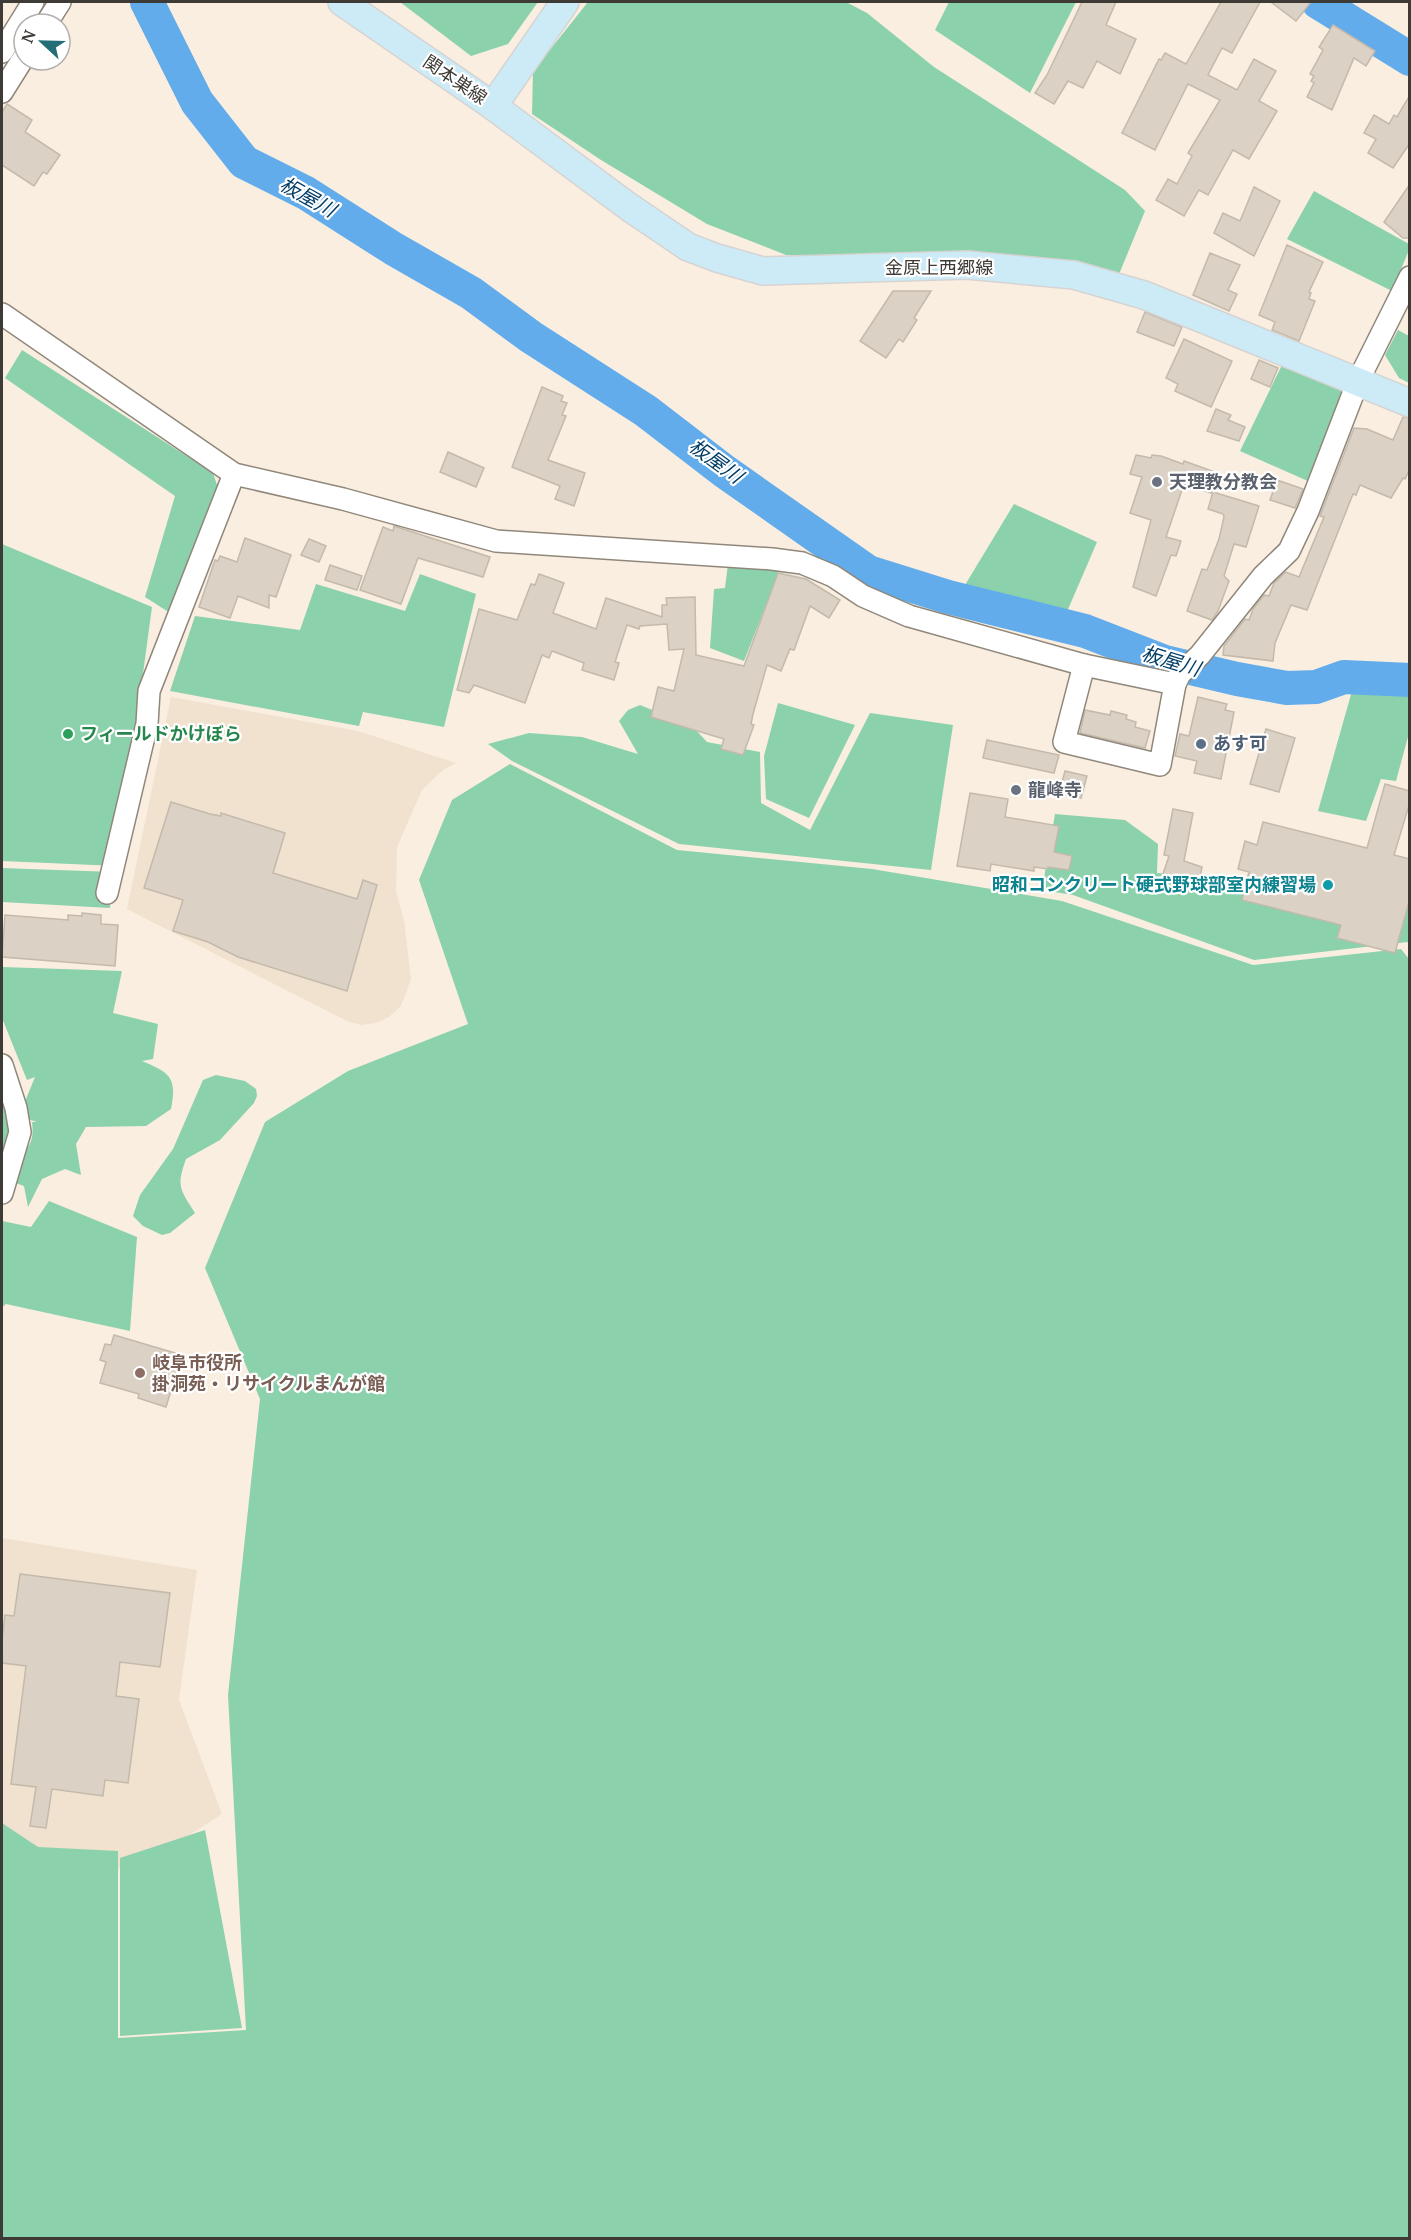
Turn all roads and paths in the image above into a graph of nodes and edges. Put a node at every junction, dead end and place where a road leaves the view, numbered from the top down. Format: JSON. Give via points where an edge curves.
{"nodes":[{"id":1,"x":33,"y":2,"type":"edge"},
{"id":2,"x":342,"y":2,"type":"edge"},
{"id":3,"x":565,"y":2,"type":"edge"},
{"id":4,"x":2,"y":52,"type":"edge"},
{"id":5,"x":15,"y":72,"type":"edge"},
{"id":6,"x":2,"y":92,"type":"edge"},
{"id":7,"x":493,"y":106,"type":"junction"},
{"id":8,"x":1410,"y":277,"type":"edge"},
{"id":9,"x":2,"y":314,"type":"edge"},
{"id":10,"x":1358,"y":381,"type":"junction"},
{"id":11,"x":1410,"y":403,"type":"edge"},
{"id":12,"x":234,"y":474,"type":"junction"},
{"id":13,"x":1084,"y":665,"type":"junction"},
{"id":14,"x":1178,"y":679,"type":"junction"},
{"id":15,"x":107,"y":893,"type":"dead end"},
{"id":16,"x":2,"y":1065,"type":"edge"},
{"id":17,"x":2,"y":1193,"type":"edge"}],
"edges":[{"from":1,"to":4,"type":"street"},
{"from":2,"to":7,"type":"main road","name":"関本巣線"},
{"from":3,"to":7,"type":"main road","name":"関本巣線"},
{"from":5,"to":6,"type":"street"},
{"from":7,"to":10,"type":"main road","name":"金原上西郷線","via":[[629,207],[688,247],[717,258],[763,271],[967,265],[1074,275],[1144,295]]},
{"from":8,"to":10,"type":"street"},
{"from":9,"to":12,"type":"street"},
{"from":10,"to":11,"type":"main road","name":"金原上西郷線"},
{"from":10,"to":14,"type":"street","via":[[1289,551],[1263,576]]},
{"from":12,"to":13,"type":"street","via":[[496,541],[802,563],[909,616]]},
{"from":12,"to":15,"type":"street","via":[[149,691],[147,724]]},
{"from":13,"to":14,"type":"street"},
{"from":13,"to":14,"type":"street","via":[[1064,742],[1160,765]]},
{"from":16,"to":17,"type":"street","via":[[20,1132]]}]}
